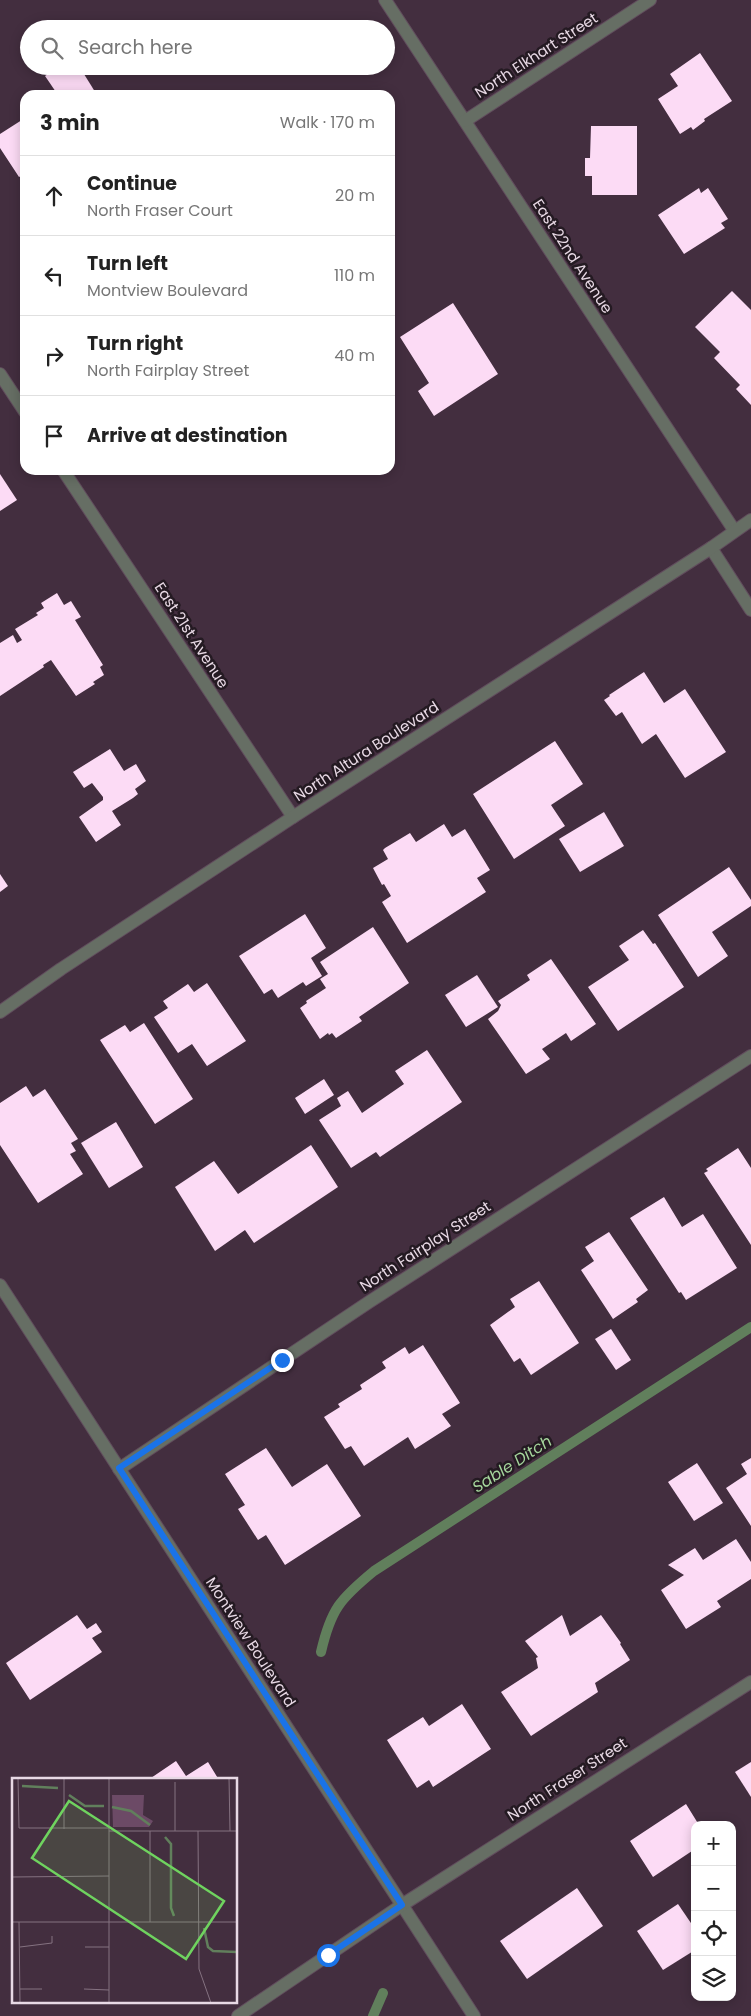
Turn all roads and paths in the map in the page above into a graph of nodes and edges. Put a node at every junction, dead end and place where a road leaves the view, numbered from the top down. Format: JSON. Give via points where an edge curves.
{"nodes":[{"id":1,"x":385,"y":0,"type":"edge"},
{"id":2,"x":650,"y":0,"type":"edge"},
{"id":3,"x":465,"y":121,"type":"junction"},
{"id":4,"x":0,"y":374,"type":"edge"},
{"id":5,"x":20,"y":404,"type":"edge"},
{"id":6,"x":66,"y":475,"type":"edge"},
{"id":7,"x":751,"y":520,"type":"edge"},
{"id":8,"x":734,"y":530,"type":"junction"},
{"id":9,"x":711,"y":548,"type":"junction"},
{"id":10,"x":751,"y":610,"type":"edge"},
{"id":11,"x":293,"y":817,"type":"junction"},
{"id":12,"x":0,"y":1012,"type":"edge"},
{"id":13,"x":751,"y":1056,"type":"edge"},
{"id":14,"x":0,"y":1285,"type":"edge"},
{"id":15,"x":119,"y":1468,"type":"junction"},
{"id":16,"x":751,"y":1682,"type":"edge"},
{"id":17,"x":402,"y":1905,"type":"junction"},
{"id":18,"x":238,"y":2016,"type":"edge"},
{"id":19,"x":474,"y":2016,"type":"edge"}],
"edges":[{"from":1,"to":3,"type":"street","name":"East 22nd Avenue"},
{"from":2,"to":3,"type":"street","name":"North Elkhart Street"},
{"from":3,"to":8,"type":"street","name":"East 22nd Avenue"},
{"from":4,"to":5,"type":"street"},
{"from":6,"to":11,"type":"street","name":"East 21st Avenue"},
{"from":7,"to":8,"type":"street","name":"North Altura Boulevard"},
{"from":8,"to":9,"type":"street","name":"North Altura Boulevard"},
{"from":9,"to":10,"type":"street"},
{"from":9,"to":11,"type":"street","name":"North Altura Boulevard"},
{"from":11,"to":12,"type":"street","name":"North Altura Boulevard"},
{"from":13,"to":15,"type":"street","name":"North Fairplay Street","via":[[368,1302]]},
{"from":14,"to":15,"type":"street","name":"Montview Boulevard"},
{"from":15,"to":17,"type":"street","name":"Montview Boulevard"},
{"from":16,"to":17,"type":"street","name":"North Fraser Street"},
{"from":17,"to":18,"type":"street","name":"North Fraser Street"},
{"from":17,"to":19,"type":"street","name":"Montview Boulevard"}]}
